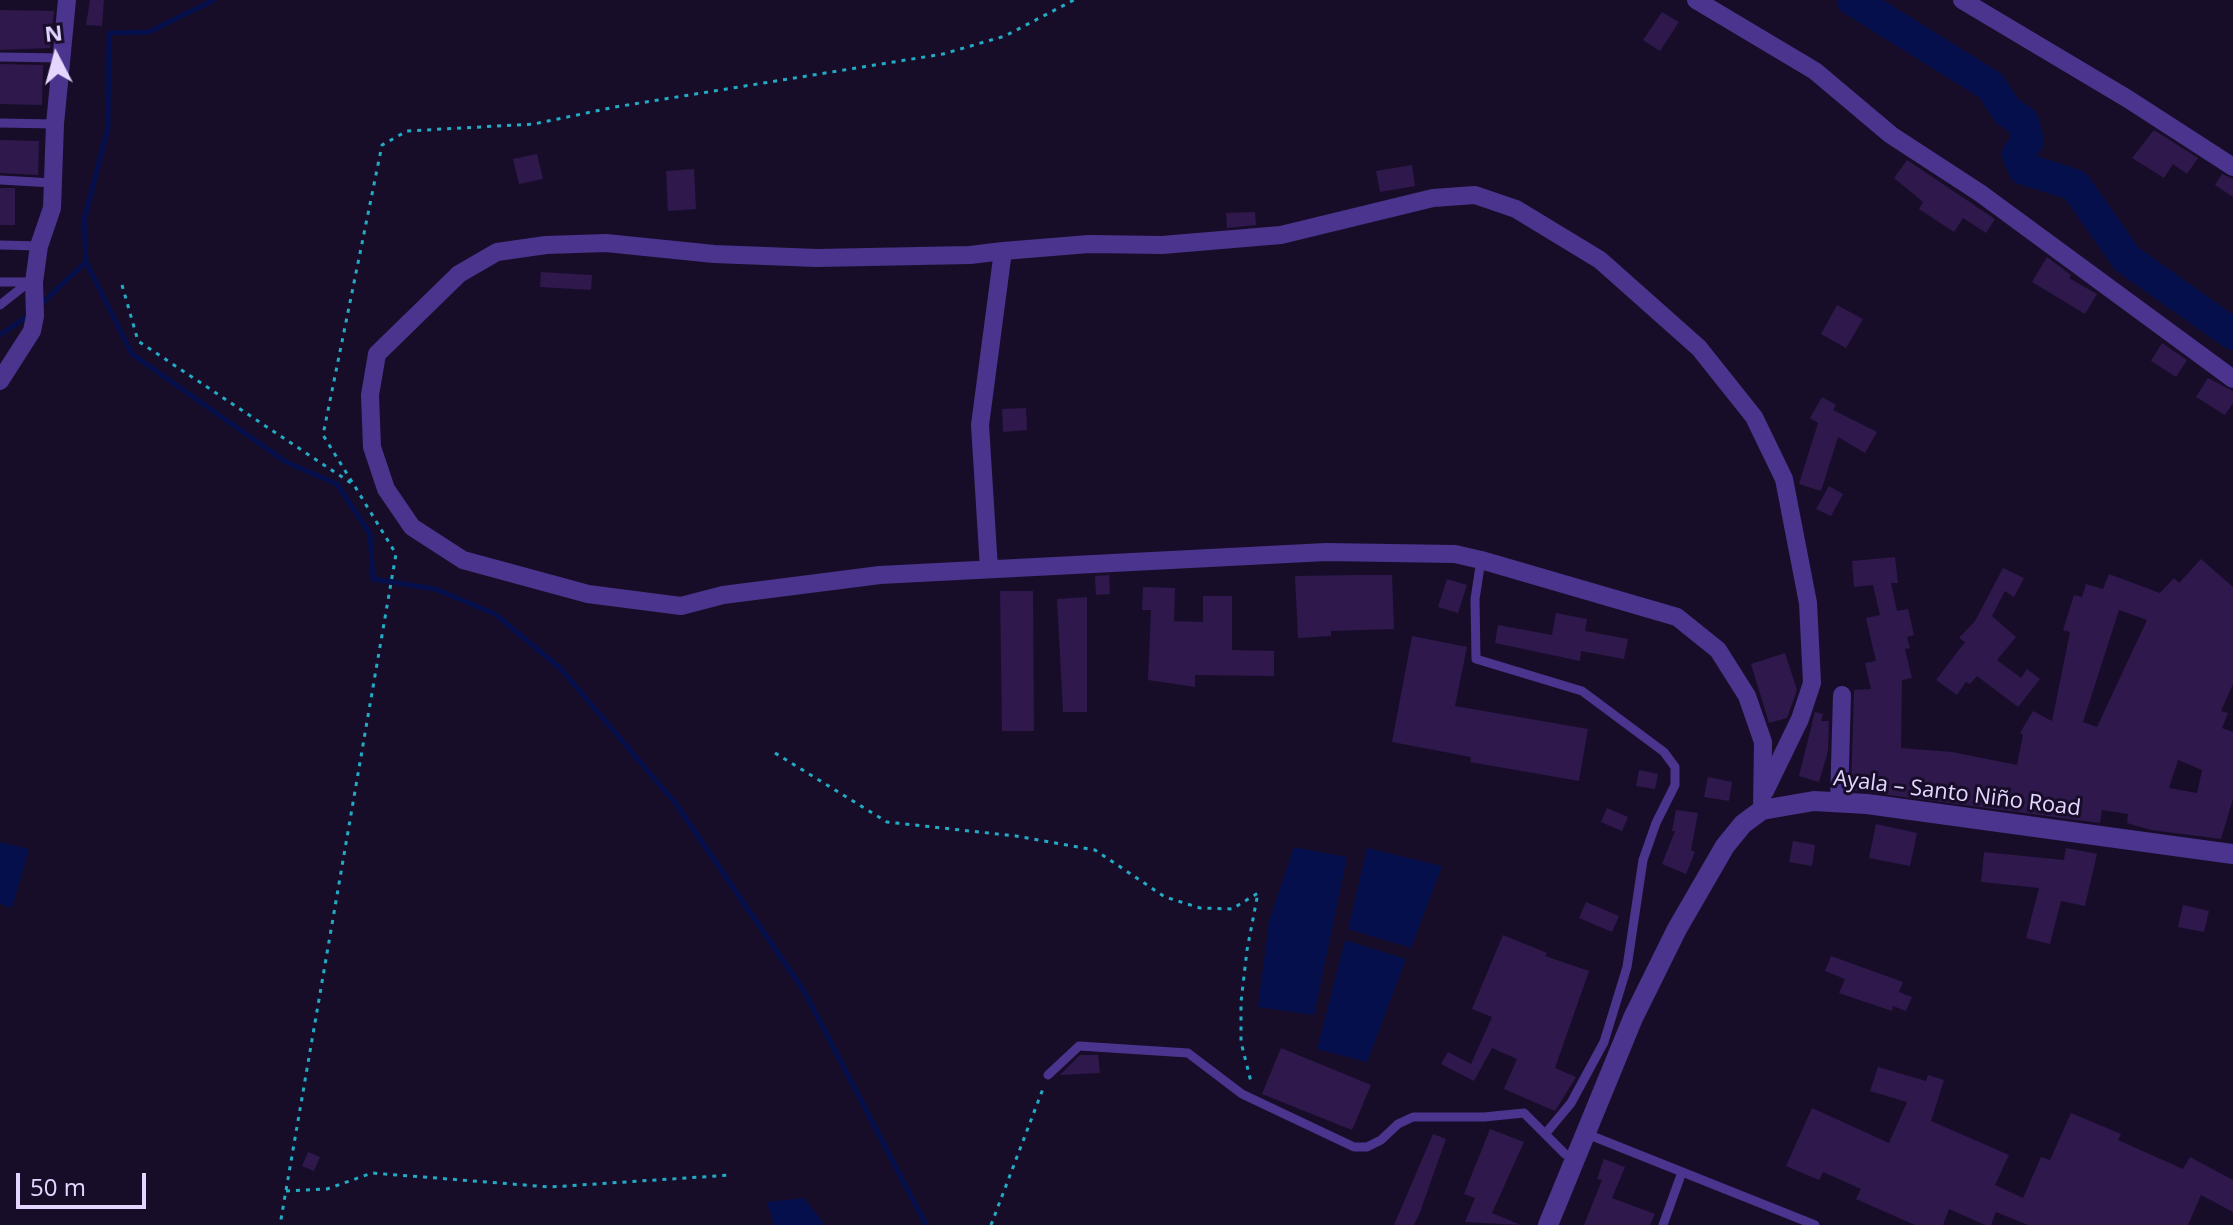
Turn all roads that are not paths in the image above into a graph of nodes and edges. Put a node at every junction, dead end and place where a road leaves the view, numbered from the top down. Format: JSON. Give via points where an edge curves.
{"nodes":[{"id":1,"x":67,"y":0,"type":"edge"},
{"id":2,"x":1696,"y":0,"type":"edge"},
{"id":3,"x":1962,"y":0,"type":"edge"},
{"id":4,"x":0,"y":57,"type":"edge"},
{"id":5,"x":61,"y":58,"type":"junction"},
{"id":6,"x":0,"y":123,"type":"edge"},
{"id":7,"x":55,"y":124,"type":"junction"},
{"id":8,"x":2233,"y":167,"type":"edge"},
{"id":9,"x":0,"y":180,"type":"edge"},
{"id":10,"x":53,"y":183,"type":"junction"},
{"id":11,"x":0,"y":245,"type":"edge"},
{"id":12,"x":39,"y":246,"type":"junction"},
{"id":13,"x":1003,"y":251,"type":"junction"},
{"id":14,"x":0,"y":282,"type":"edge"},
{"id":15,"x":32,"y":282,"type":"junction"},
{"id":16,"x":0,"y":305,"type":"edge"},
{"id":17,"x":2233,"y":379,"type":"edge"},
{"id":18,"x":0,"y":381,"type":"edge"},
{"id":19,"x":1481,"y":560,"type":"junction"},
{"id":20,"x":989,"y":569,"type":"junction"},
{"id":21,"x":1842,"y":695,"type":"dead end"},
{"id":22,"x":1763,"y":802,"type":"junction"},
{"id":23,"x":1839,"y":802,"type":"junction"},
{"id":24,"x":2233,"y":854,"type":"edge"},
{"id":25,"x":1048,"y":1075,"type":"road end"},
{"id":26,"x":1546,"y":1133,"type":"junction"},
{"id":27,"x":1587,"y":1134,"type":"junction"},
{"id":28,"x":1575,"y":1159,"type":"junction"},
{"id":29,"x":1682,"y":1172,"type":"junction"},
{"id":30,"x":1548,"y":1225,"type":"edge"},
{"id":31,"x":1663,"y":1225,"type":"edge"},
{"id":32,"x":1815,"y":1225,"type":"edge"}],
"edges":[{"from":1,"to":5,"type":"street"},
{"from":2,"to":17,"type":"street","via":[[1815,71],[1891,135],[1980,193]]},
{"from":3,"to":8,"type":"street"},
{"from":4,"to":5,"type":"lane"},
{"from":5,"to":7,"type":"street"},
{"from":6,"to":7,"type":"lane"},
{"from":7,"to":10,"type":"street"},
{"from":9,"to":10,"type":"lane"},
{"from":10,"to":12,"type":"street","via":[[52,208]]},
{"from":11,"to":12,"type":"lane"},
{"from":12,"to":15,"type":"street"},
{"from":13,"to":20,"type":"street","via":[[980,425]]},
{"from":13,"to":20,"type":"street","via":[[817,258],[606,243],[497,252],[459,274],[377,354],[370,395],[372,447],[386,489],[412,527],[463,560],[534,581],[681,606],[801,584]]},
{"from":13,"to":22,"type":"street","via":[[1281,235],[1433,198],[1475,195],[1516,209],[1600,260],[1699,348],[1754,417],[1784,479],[1808,603],[1812,683]]},
{"from":14,"to":15,"type":"lane"},
{"from":15,"to":16,"type":"lane"},
{"from":15,"to":18,"type":"street","via":[[32,331]]},
{"from":19,"to":20,"type":"street","via":[[1455,554],[1326,552]]},
{"from":19,"to":22,"type":"street","via":[[1677,617],[1718,650],[1747,696],[1763,742]]},
{"from":19,"to":26,"type":"lane","via":[[1475,599],[1476,659],[1582,691],[1664,752],[1675,767],[1675,785],[1643,860],[1627,967],[1609,1027],[1571,1103]]},
{"from":21,"to":23,"type":"street"},
{"from":22,"to":23,"type":"street","name":"Ayala – Santo Niño Road"},
{"from":22,"to":27,"type":"street","via":[[1725,846],[1677,929],[1633,1018]]},
{"from":23,"to":24,"type":"street","name":"Ayala – Santo Niño Road"},
{"from":25,"to":26,"type":"lane","via":[[1079,1046],[1157,1048],[1188,1053],[1242,1094],[1354,1147],[1381,1140],[1413,1117],[1524,1113]]},
{"from":26,"to":28,"type":"lane"},
{"from":27,"to":28,"type":"street"},
{"from":27,"to":29,"type":"lane"},
{"from":28,"to":30,"type":"street"},
{"from":29,"to":31,"type":"lane"},
{"from":29,"to":32,"type":"lane"}]}
